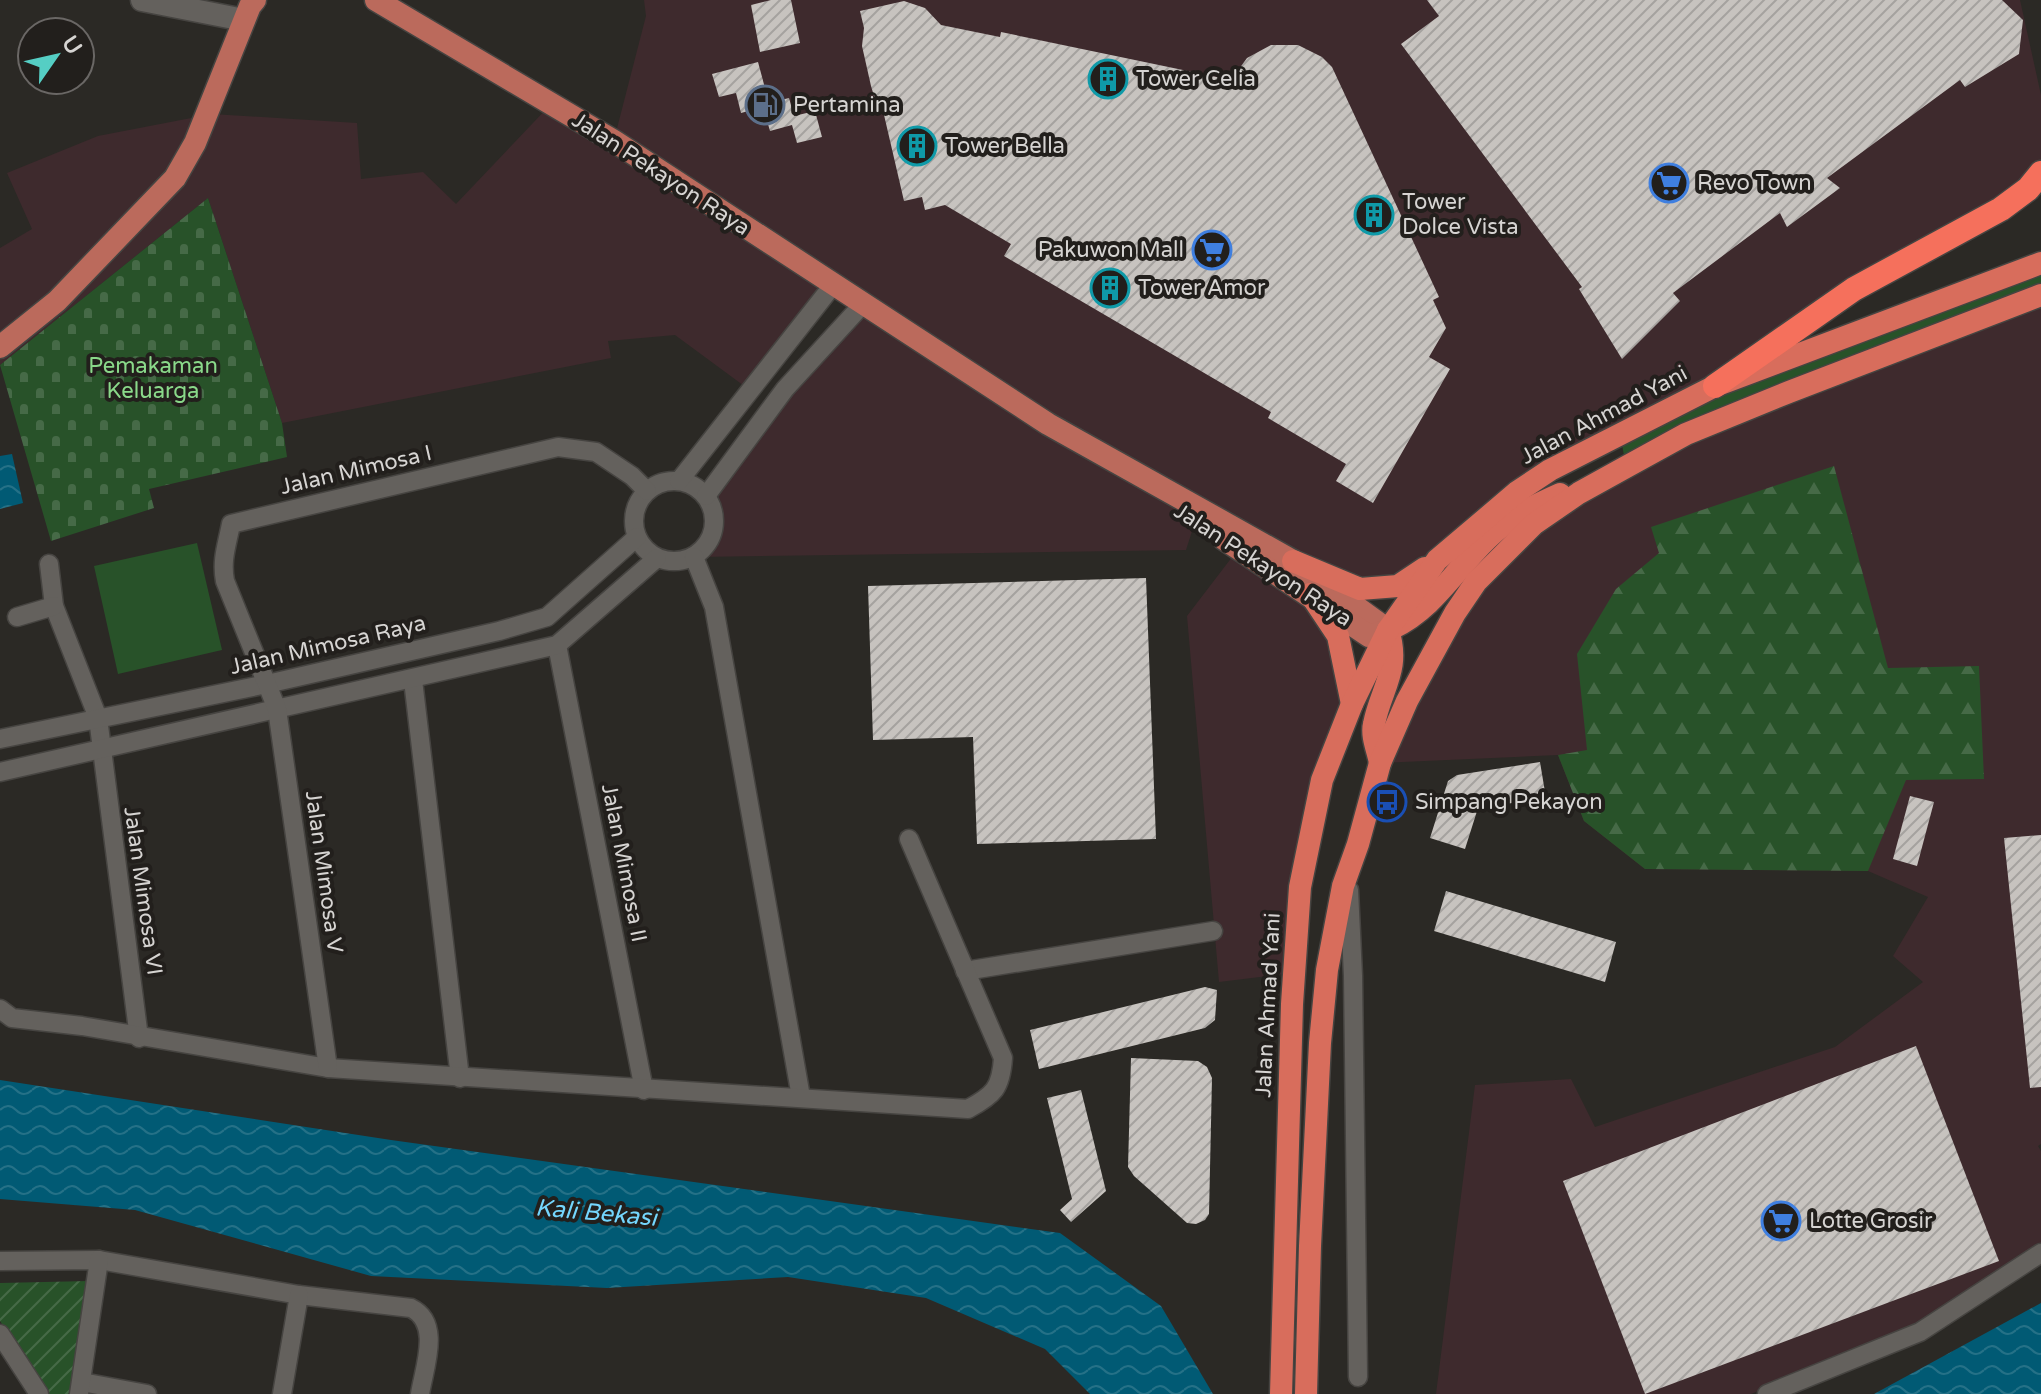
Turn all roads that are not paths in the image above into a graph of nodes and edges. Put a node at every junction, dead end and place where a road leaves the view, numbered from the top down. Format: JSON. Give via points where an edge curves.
{"nodes":[{"id":1,"x":142,"y":0,"type":"edge"},
{"id":2,"x":255,"y":0,"type":"edge"},
{"id":3,"x":376,"y":0,"type":"edge"},
{"id":4,"x":244,"y":20,"type":"junction"},
{"id":5,"x":2041,"y":173,"type":"edge"},
{"id":6,"x":2041,"y":263,"type":"edge"},
{"id":7,"x":833,"y":285,"type":"junction"},
{"id":8,"x":2041,"y":295,"type":"edge"},
{"id":9,"x":862,"y":305,"type":"junction"},
{"id":10,"x":0,"y":347,"type":"edge"},
{"id":11,"x":942,"y":355,"type":"junction"},
{"id":12,"x":1715,"y":386,"type":"junction"},
{"id":13,"x":1626,"y":467,"type":"junction"},
{"id":14,"x":679,"y":481,"type":"junction"},
{"id":15,"x":647,"y":491,"type":"junction"},
{"id":16,"x":706,"y":496,"type":"junction"},
{"id":17,"x":637,"y":537,"type":"junction"},
{"id":18,"x":694,"y":557,"type":"junction"},
{"id":19,"x":657,"y":558,"type":"junction"},
{"id":20,"x":1437,"y":560,"type":"junction"},
{"id":21,"x":1293,"y":561,"type":"junction"},
{"id":22,"x":49,"y":564,"type":"dead end"},
{"id":23,"x":1310,"y":594,"type":"junction"},
{"id":24,"x":54,"y":606,"type":"junction"},
{"id":25,"x":17,"y":617,"type":"dead end"},
{"id":26,"x":1388,"y":630,"type":"junction"},
{"id":27,"x":499,"y":631,"type":"junction"},
{"id":28,"x":557,"y":645,"type":"junction"},
{"id":29,"x":506,"y":658,"type":"junction"},
{"id":30,"x":413,"y":680,"type":"junction"},
{"id":31,"x":267,"y":684,"type":"junction"},
{"id":32,"x":1352,"y":704,"type":"junction"},
{"id":33,"x":277,"y":709,"type":"junction"},
{"id":34,"x":98,"y":718,"type":"junction"},
{"id":35,"x":0,"y":739,"type":"edge"},
{"id":36,"x":101,"y":751,"type":"junction"},
{"id":37,"x":1380,"y":763,"type":"junction"},
{"id":38,"x":0,"y":772,"type":"edge"},
{"id":39,"x":909,"y":839,"type":"dead end"},
{"id":40,"x":1358,"y":844,"type":"junction"},
{"id":41,"x":1349,"y":890,"type":"junction"},
{"id":42,"x":1213,"y":931,"type":"dead end"},
{"id":43,"x":965,"y":971,"type":"junction"},
{"id":44,"x":0,"y":1009,"type":"edge"},
{"id":45,"x":139,"y":1038,"type":"junction"},
{"id":46,"x":328,"y":1068,"type":"junction"},
{"id":47,"x":460,"y":1078,"type":"junction"},
{"id":48,"x":644,"y":1090,"type":"junction"},
{"id":49,"x":801,"y":1097,"type":"junction"},
{"id":50,"x":2041,"y":1253,"type":"edge"},
{"id":51,"x":99,"y":1260,"type":"junction"},
{"id":52,"x":0,"y":1261,"type":"edge"},
{"id":53,"x":299,"y":1295,"type":"junction"},
{"id":54,"x":0,"y":1334,"type":"edge"},
{"id":55,"x":1358,"y":1377,"type":"dead end"},
{"id":56,"x":80,"y":1388,"type":"edge"},
{"id":57,"x":39,"y":1394,"type":"edge"},
{"id":58,"x":147,"y":1394,"type":"edge"},
{"id":59,"x":282,"y":1394,"type":"edge"},
{"id":60,"x":420,"y":1394,"type":"edge"},
{"id":61,"x":1281,"y":1394,"type":"edge"},
{"id":62,"x":1306,"y":1394,"type":"edge"},
{"id":63,"x":1320,"y":1394,"type":"edge"},
{"id":64,"x":1767,"y":1394,"type":"edge"}],
"edges":[{"from":1,"to":4,"type":"street"},
{"from":2,"to":4,"type":"main road"},
{"from":3,"to":7,"type":"main road","name":"Jalan Pekayon Raya","via":[[614,141]]},
{"from":4,"to":10,"type":"main road","via":[[195,143],[175,178],[57,301]]},
{"from":5,"to":12,"type":"highway","via":[[2001,209],[1854,289]]},
{"from":6,"to":12,"type":"highway","name":"Jalan Ahmad Yani"},
{"from":7,"to":9,"type":"main road","name":"Jalan Pekayon Raya"},
{"from":7,"to":14,"type":"street"},
{"from":8,"to":13,"type":"highway","via":[[1686,434]]},
{"from":9,"to":11,"type":"main road","name":"Jalan Pekayon Raya"},
{"from":9,"to":16,"type":"street","via":[[785,389]]},
{"from":11,"to":21,"type":"main road","name":"Jalan Pekayon Raya","via":[[1077,441]]},
{"from":11,"to":23,"type":"main road","name":"Jalan Pekayon Raya"},
{"from":12,"to":20,"type":"highway","name":"Jalan Ahmad Yani","via":[[1550,470]]},
{"from":13,"to":26,"type":"highway","via":[[1521,511],[1488,538],[1413,618]]},
{"from":13,"to":37,"type":"highway","via":[[1534,524],[1476,582],[1437,643]]},
{"from":14,"to":15,"type":"street","via":[[662,482]]},
{"from":14,"to":16,"type":"street"},
{"from":15,"to":17,"type":"street","via":[[633,521]]},
{"from":15,"to":31,"type":"street","name":"Jalan Mimosa I","via":[[596,452],[558,447],[231,524],[223,556],[225,581]]},
{"from":16,"to":18,"type":"street","via":[[714,512],[714,530]]},
{"from":17,"to":19,"type":"street"},
{"from":17,"to":27,"type":"street","name":"Jalan Mimosa Raya","via":[[547,617]]},
{"from":18,"to":19,"type":"street","via":[[669,562]]},
{"from":18,"to":49,"type":"street","via":[[714,607]]},
{"from":19,"to":28,"type":"street"},
{"from":20,"to":21,"type":"highway","via":[[1398,586],[1360,589]]},
{"from":20,"to":26,"type":"highway","name":"Jalan Ahmad Yani"},
{"from":21,"to":26,"type":"main road","name":"Jalan Pekayon Raya"},
{"from":22,"to":24,"type":"street","name":"Jalan Mimosa VI"},
{"from":23,"to":26,"type":"main road","name":"Jalan Pekayon Raya","via":[[1369,636]]},
{"from":23,"to":32,"type":"highway","via":[[1338,636]]},
{"from":24,"to":25,"type":"street"},
{"from":24,"to":34,"type":"street","name":"Jalan Mimosa VI"},
{"from":26,"to":32,"type":"highway","name":"Jalan Ahmad Yani"},
{"from":26,"to":37,"type":"highway","via":[[1394,648],[1391,674],[1373,728]]},
{"from":27,"to":29,"type":"street"},
{"from":27,"to":31,"type":"street","name":"Jalan Mimosa Raya"},
{"from":28,"to":29,"type":"street"},
{"from":28,"to":48,"type":"street","name":"Jalan Mimosa II"},
{"from":29,"to":30,"type":"street"},
{"from":30,"to":33,"type":"street"},
{"from":30,"to":47,"type":"street"},
{"from":31,"to":33,"type":"street","name":"Jalan Mimosa V"},
{"from":31,"to":34,"type":"street","name":"Jalan Mimosa Raya"},
{"from":32,"to":61,"type":"highway","name":"Jalan Ahmad Yani","via":[[1322,780],[1300,887]]},
{"from":33,"to":36,"type":"street"},
{"from":33,"to":46,"type":"street","name":"Jalan Mimosa V"},
{"from":34,"to":35,"type":"street","name":"Jalan Mimosa Raya"},
{"from":34,"to":36,"type":"street","name":"Jalan Mimosa VI"},
{"from":36,"to":38,"type":"street"},
{"from":36,"to":45,"type":"street","name":"Jalan Mimosa VI"},
{"from":37,"to":40,"type":"highway"},
{"from":39,"to":43,"type":"street"},
{"from":40,"to":41,"type":"highway"},
{"from":40,"to":62,"type":"highway","via":[[1343,886],[1325,985]]},
{"from":41,"to":55,"type":"street"},
{"from":41,"to":63,"type":"highway","via":[[1326,1053]]},
{"from":42,"to":43,"type":"street"},
{"from":43,"to":49,"type":"street","via":[[1003,1058],[1002,1077],[990,1097],[968,1109]]},
{"from":44,"to":45,"type":"street","via":[[12,1018]]},
{"from":45,"to":46,"type":"street"},
{"from":46,"to":47,"type":"street"},
{"from":47,"to":48,"type":"street"},
{"from":48,"to":49,"type":"street"},
{"from":50,"to":64,"type":"street","via":[[1920,1332]]},
{"from":51,"to":52,"type":"street"},
{"from":51,"to":53,"type":"street"},
{"from":51,"to":56,"type":"street"},
{"from":53,"to":59,"type":"street"},
{"from":53,"to":60,"type":"street","via":[[418,1311],[430,1344]]},
{"from":54,"to":57,"type":"street"},
{"from":56,"to":58,"type":"street"}]}
